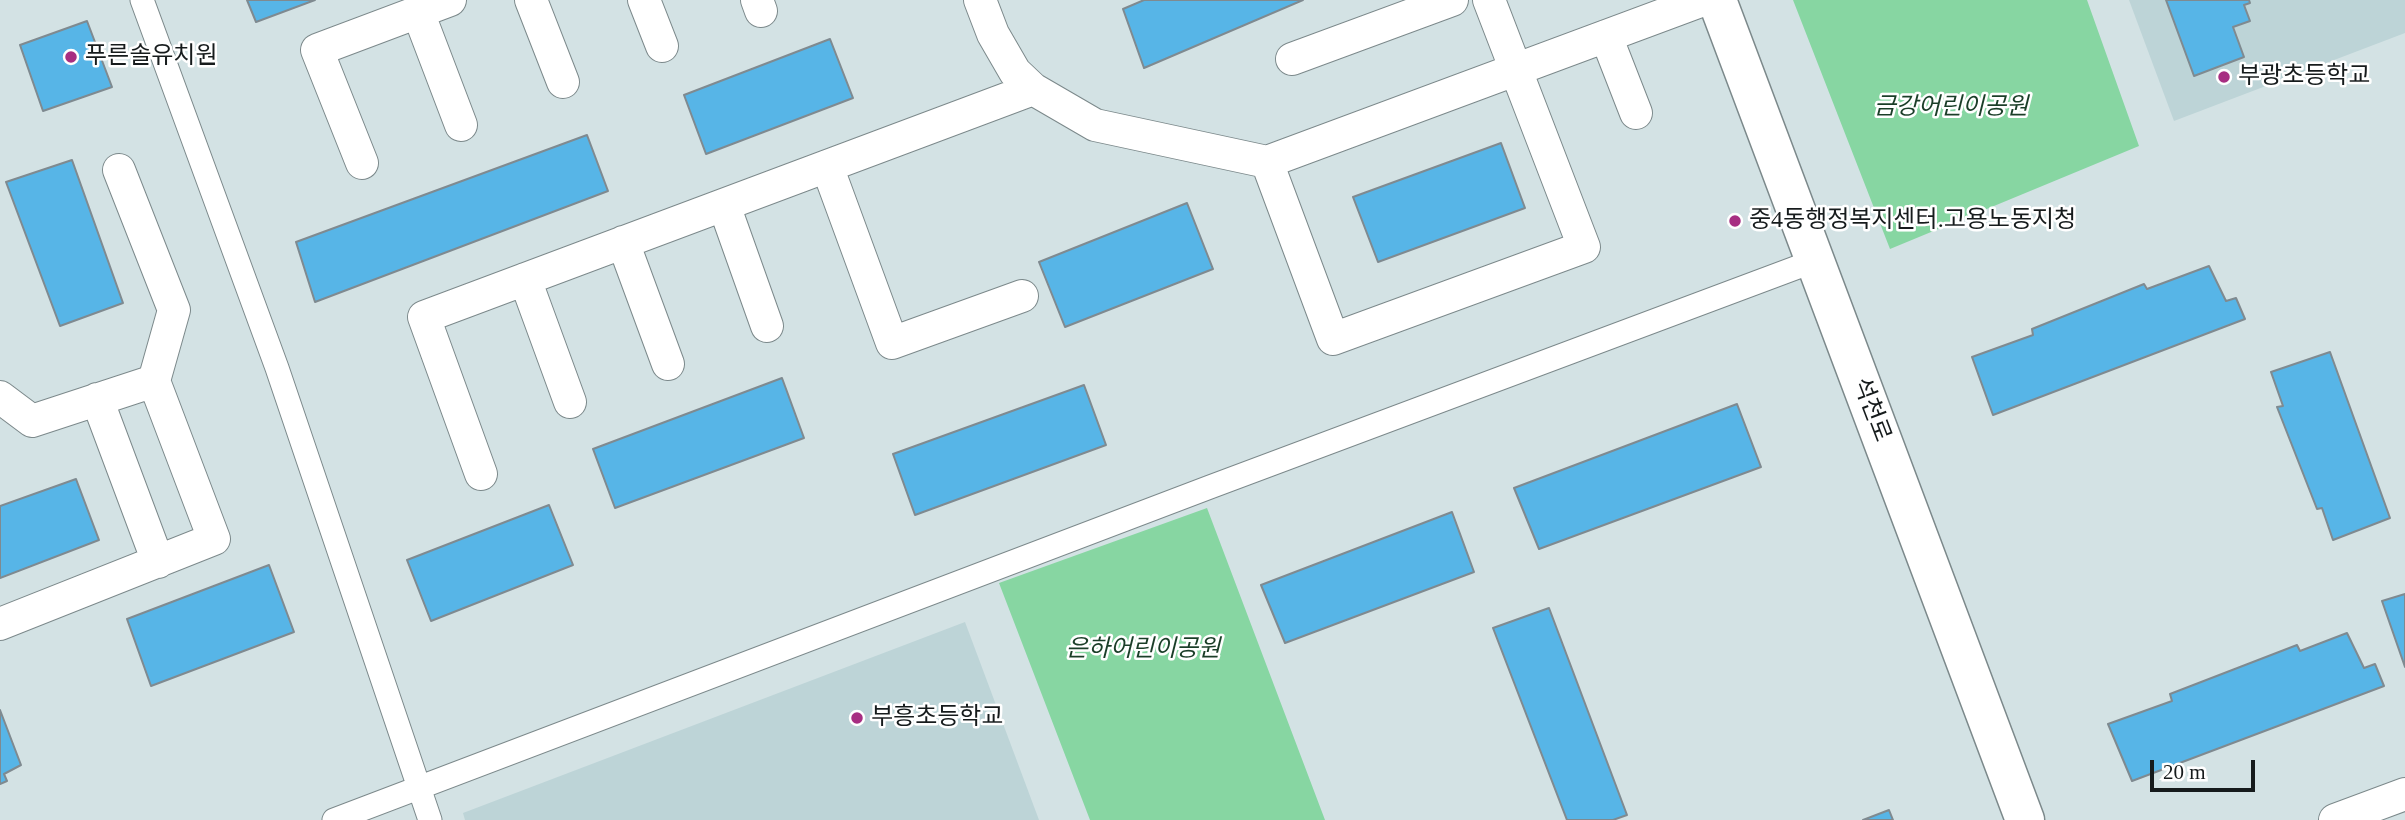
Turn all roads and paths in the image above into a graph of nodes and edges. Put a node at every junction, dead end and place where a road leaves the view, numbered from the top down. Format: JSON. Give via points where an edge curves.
{"nodes":[{"id":1,"x":142,"y":0,"type":"edge"},
{"id":2,"x":450,"y":0,"type":"edge"},
{"id":3,"x":531,"y":0,"type":"edge"},
{"id":4,"x":644,"y":0,"type":"edge"},
{"id":5,"x":980,"y":0,"type":"edge"},
{"id":6,"x":1452,"y":0,"type":"edge"},
{"id":7,"x":1489,"y":0,"type":"edge"},
{"id":8,"x":1703,"y":0,"type":"edge"},
{"id":9,"x":1717,"y":0,"type":"edge"},
{"id":10,"x":418,"y":12,"type":"junction"},
{"id":11,"x":1606,"y":36,"type":"junction"},
{"id":12,"x":662,"y":46,"type":"dead end"},
{"id":13,"x":1292,"y":59,"type":"dead end"},
{"id":14,"x":1515,"y":70,"type":"junction"},
{"id":15,"x":563,"y":82,"type":"dead end"},
{"id":16,"x":1033,"y":89,"type":"junction"},
{"id":17,"x":1636,"y":113,"type":"dead end"},
{"id":18,"x":461,"y":125,"type":"dead end"},
{"id":19,"x":1267,"y":162,"type":"junction"},
{"id":20,"x":362,"y":163,"type":"dead end"},
{"id":21,"x":827,"y":166,"type":"junction"},
{"id":22,"x":119,"y":170,"type":"dead end"},
{"id":23,"x":724,"y":205,"type":"junction"},
{"id":24,"x":623,"y":242,"type":"junction"},
{"id":25,"x":1814,"y":261,"type":"junction"},
{"id":26,"x":525,"y":279,"type":"junction"},
{"id":27,"x":1022,"y":296,"type":"dead end"},
{"id":28,"x":767,"y":326,"type":"dead end"},
{"id":29,"x":668,"y":363,"type":"dead end"},
{"id":30,"x":154,"y":381,"type":"junction"},
{"id":31,"x":0,"y":397,"type":"edge"},
{"id":32,"x":97,"y":399,"type":"junction"},
{"id":33,"x":570,"y":402,"type":"dead end"},
{"id":34,"x":481,"y":474,"type":"dead end"},
{"id":35,"x":158,"y":562,"type":"junction"},
{"id":36,"x":0,"y":624,"type":"edge"},
{"id":37,"x":419,"y":789,"type":"junction"},
{"id":38,"x":2405,"y":794,"type":"edge"},
{"id":39,"x":334,"y":820,"type":"edge"},
{"id":40,"x":430,"y":820,"type":"edge"},
{"id":41,"x":2025,"y":820,"type":"edge"},
{"id":42,"x":2335,"y":820,"type":"edge"}],
"edges":[{"from":1,"to":37,"type":"street","via":[[277,368]]},
{"from":2,"to":10,"type":"street"},
{"from":3,"to":15,"type":"street"},
{"from":4,"to":12,"type":"street"},
{"from":5,"to":16,"type":"street","via":[[1015,72]]},
{"from":6,"to":13,"type":"street"},
{"from":7,"to":14,"type":"street"},
{"from":8,"to":11,"type":"street"},
{"from":9,"to":25,"type":"street","name":"석천로"},
{"from":10,"to":18,"type":"street"},
{"from":10,"to":20,"type":"street","via":[[317,50]]},
{"from":11,"to":14,"type":"street"},
{"from":11,"to":17,"type":"street"},
{"from":14,"to":19,"type":"street"},
{"from":14,"to":19,"type":"street","via":[[1584,247],[1334,339]]},
{"from":16,"to":19,"type":"street","via":[[1095,125]]},
{"from":16,"to":21,"type":"street"},
{"from":21,"to":23,"type":"street"},
{"from":21,"to":27,"type":"street","via":[[892,343]]},
{"from":22,"to":30,"type":"street","via":[[174,310]]},
{"from":23,"to":24,"type":"street"},
{"from":23,"to":28,"type":"street"},
{"from":24,"to":26,"type":"street"},
{"from":24,"to":29,"type":"street"},
{"from":25,"to":37,"type":"street"},
{"from":25,"to":41,"type":"street","name":"석천로"},
{"from":26,"to":33,"type":"street"},
{"from":26,"to":34,"type":"street","via":[[424,317]]},
{"from":30,"to":32,"type":"street"},
{"from":30,"to":35,"type":"street","via":[[214,539]]},
{"from":31,"to":32,"type":"street","via":[[32,421]]},
{"from":32,"to":35,"type":"street"},
{"from":35,"to":36,"type":"street"},
{"from":37,"to":39,"type":"street"},
{"from":37,"to":40,"type":"street"},
{"from":38,"to":42,"type":"street"}]}
